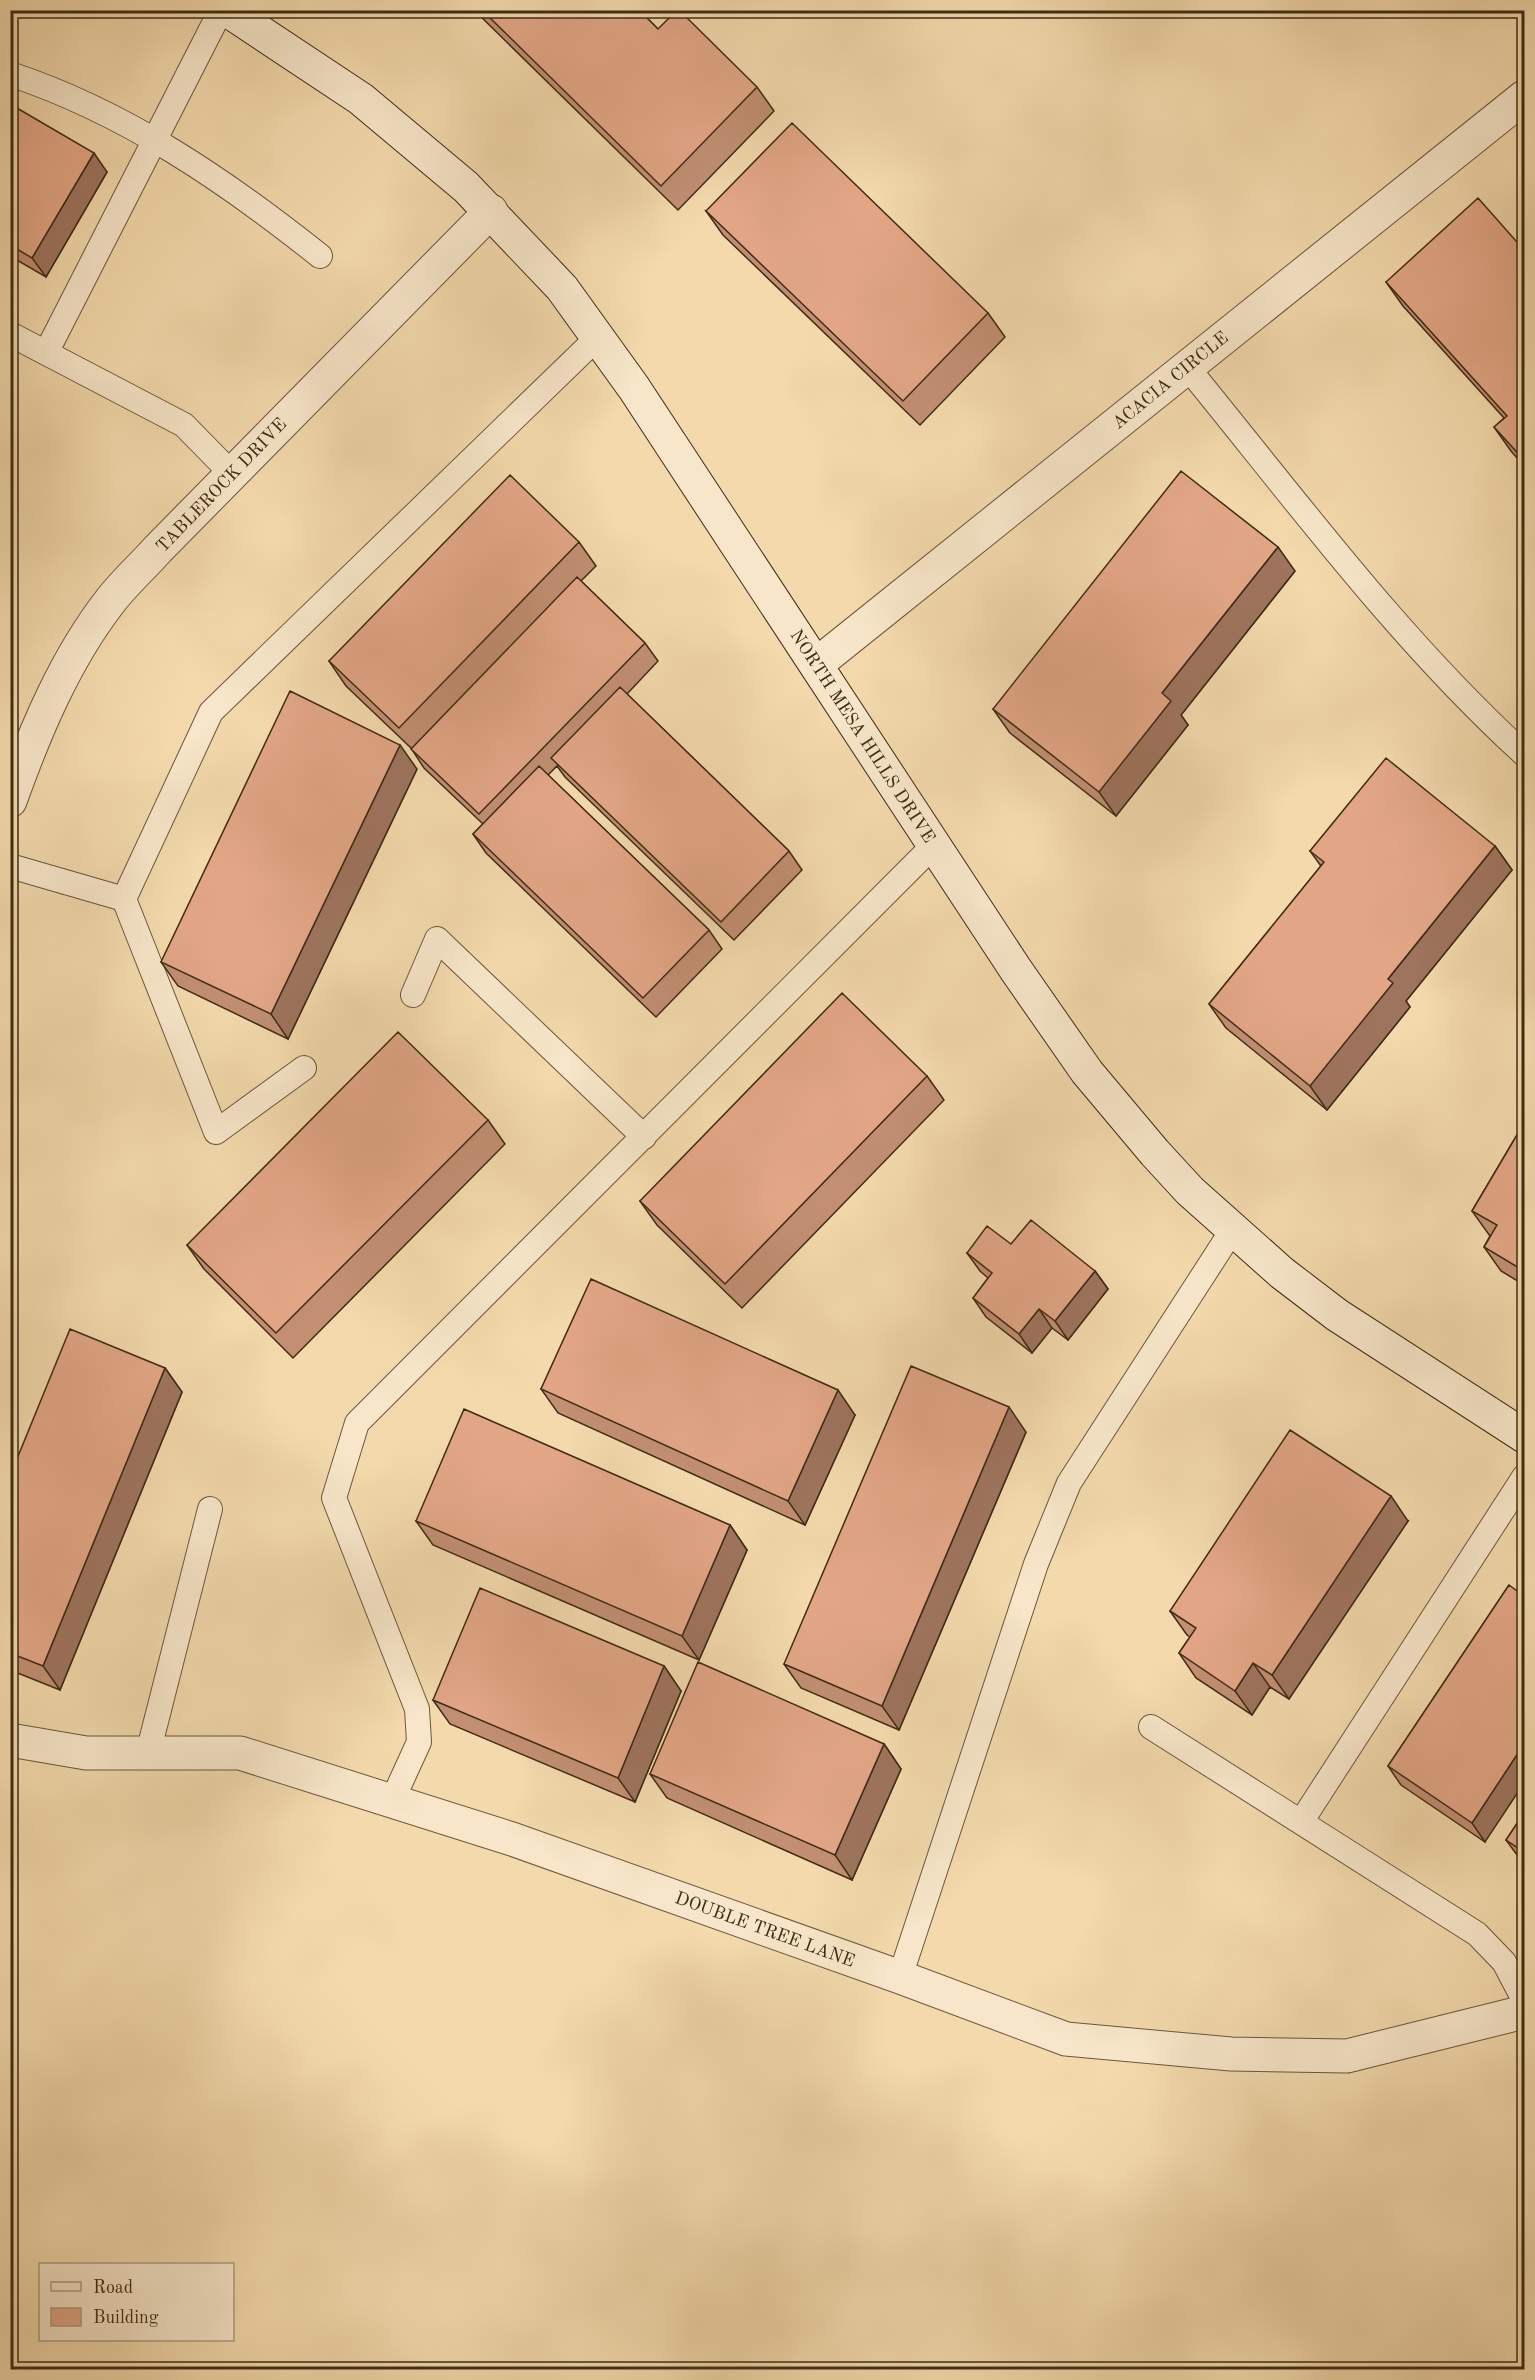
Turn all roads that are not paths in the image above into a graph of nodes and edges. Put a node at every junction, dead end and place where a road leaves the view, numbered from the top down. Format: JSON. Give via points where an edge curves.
{"nodes":[{"id":1,"x":221,"y":10,"type":"edge"},
{"id":2,"x":227,"y":10,"type":"edge"},
{"id":3,"x":10,"y":74,"type":"edge"},
{"id":4,"x":1524,"y":98,"type":"edge"},
{"id":5,"x":156,"y":140,"type":"junction"},
{"id":6,"x":490,"y":211,"type":"junction"},
{"id":7,"x":320,"y":256,"type":"dead end"},
{"id":8,"x":10,"y":334,"type":"edge"},
{"id":9,"x":598,"y":337,"type":"junction"},
{"id":10,"x":46,"y":353,"type":"junction"},
{"id":11,"x":1187,"y":367,"type":"junction"},
{"id":12,"x":232,"y":474,"type":"junction"},
{"id":13,"x":817,"y":664,"type":"junction"},
{"id":14,"x":1524,"y":754,"type":"edge"},
{"id":15,"x":10,"y":801,"type":"edge"},
{"id":16,"x":933,"y":846,"type":"junction"},
{"id":17,"x":10,"y":866,"type":"edge"},
{"id":18,"x":124,"y":899,"type":"junction"},
{"id":19,"x":413,"y":995,"type":"dead end"},
{"id":20,"x":304,"y":1068,"type":"dead end"},
{"id":21,"x":644,"y":1137,"type":"junction"},
{"id":22,"x":1233,"y":1229,"type":"junction"},
{"id":23,"x":1524,"y":1436,"type":"edge"},
{"id":24,"x":1524,"y":1477,"type":"edge"},
{"id":25,"x":210,"y":1509,"type":"dead end"},
{"id":26,"x":1151,"y":1727,"type":"dead end"},
{"id":27,"x":10,"y":1740,"type":"edge"},
{"id":28,"x":148,"y":1754,"type":"junction"},
{"id":29,"x":392,"y":1802,"type":"junction"},
{"id":30,"x":1301,"y":1822,"type":"junction"},
{"id":31,"x":900,"y":1977,"type":"junction"},
{"id":32,"x":1524,"y":2000,"type":"edge"},
{"id":33,"x":1524,"y":2012,"type":"edge"}],
"edges":[{"from":1,"to":5,"type":"lane"},
{"from":2,"to":6,"type":"street","name":"NORTH MESA HILLS DRIVE","via":[[361,99]]},
{"from":3,"to":5,"type":"lane","via":[[53,88]]},
{"from":4,"to":11,"type":"street","name":"ACACIA CIRCLE"},
{"from":5,"to":7,"type":"lane","via":[[274,219]]},
{"from":5,"to":10,"type":"lane"},
{"from":6,"to":9,"type":"street","name":"NORTH MESA HILLS DRIVE","via":[[562,288]]},
{"from":6,"to":12,"type":"street","name":"TABLEROCK DRIVE"},
{"from":8,"to":10,"type":"lane"},
{"from":9,"to":13,"type":"street","name":"NORTH MESA HILLS DRIVE"},
{"from":9,"to":18,"type":"lane","via":[[211,712]]},
{"from":10,"to":12,"type":"lane","via":[[184,425]]},
{"from":11,"to":13,"type":"street","name":"ACACIA CIRCLE"},
{"from":11,"to":14,"type":"lane","via":[[1383,607]]},
{"from":12,"to":15,"type":"street","name":"TABLEROCK DRIVE","via":[[112,600],[86,636],[29,748]]},
{"from":13,"to":16,"type":"street","name":"NORTH MESA HILLS DRIVE"},
{"from":16,"to":21,"type":"lane"},
{"from":16,"to":22,"type":"street","name":"NORTH MESA HILLS DRIVE","via":[[1087,1072],[1190,1191]]},
{"from":17,"to":18,"type":"lane"},
{"from":18,"to":20,"type":"lane","via":[[216,1132]]},
{"from":19,"to":21,"type":"lane","via":[[437,939]]},
{"from":21,"to":29,"type":"lane","via":[[357,1423],[334,1498],[417,1709],[419,1742]]},
{"from":22,"to":23,"type":"street","name":"NORTH MESA HILLS DRIVE","via":[[1337,1315]]},
{"from":22,"to":31,"type":"lane","via":[[1069,1483],[1036,1564]]},
{"from":24,"to":30,"type":"lane"},
{"from":25,"to":28,"type":"lane"},
{"from":26,"to":30,"type":"lane"},
{"from":27,"to":28,"type":"street","name":"DOUBLE TREE LANE","via":[[86,1753]]},
{"from":28,"to":29,"type":"street","name":"DOUBLE TREE LANE","via":[[240,1753]]},
{"from":29,"to":31,"type":"street","name":"DOUBLE TREE LANE","via":[[512,1839]]},
{"from":30,"to":32,"type":"lane","via":[[1477,1934],[1504,1962]]},
{"from":31,"to":33,"type":"street","name":"DOUBLE TREE LANE","via":[[1066,2039],[1231,2054],[1347,2056]]}]}
